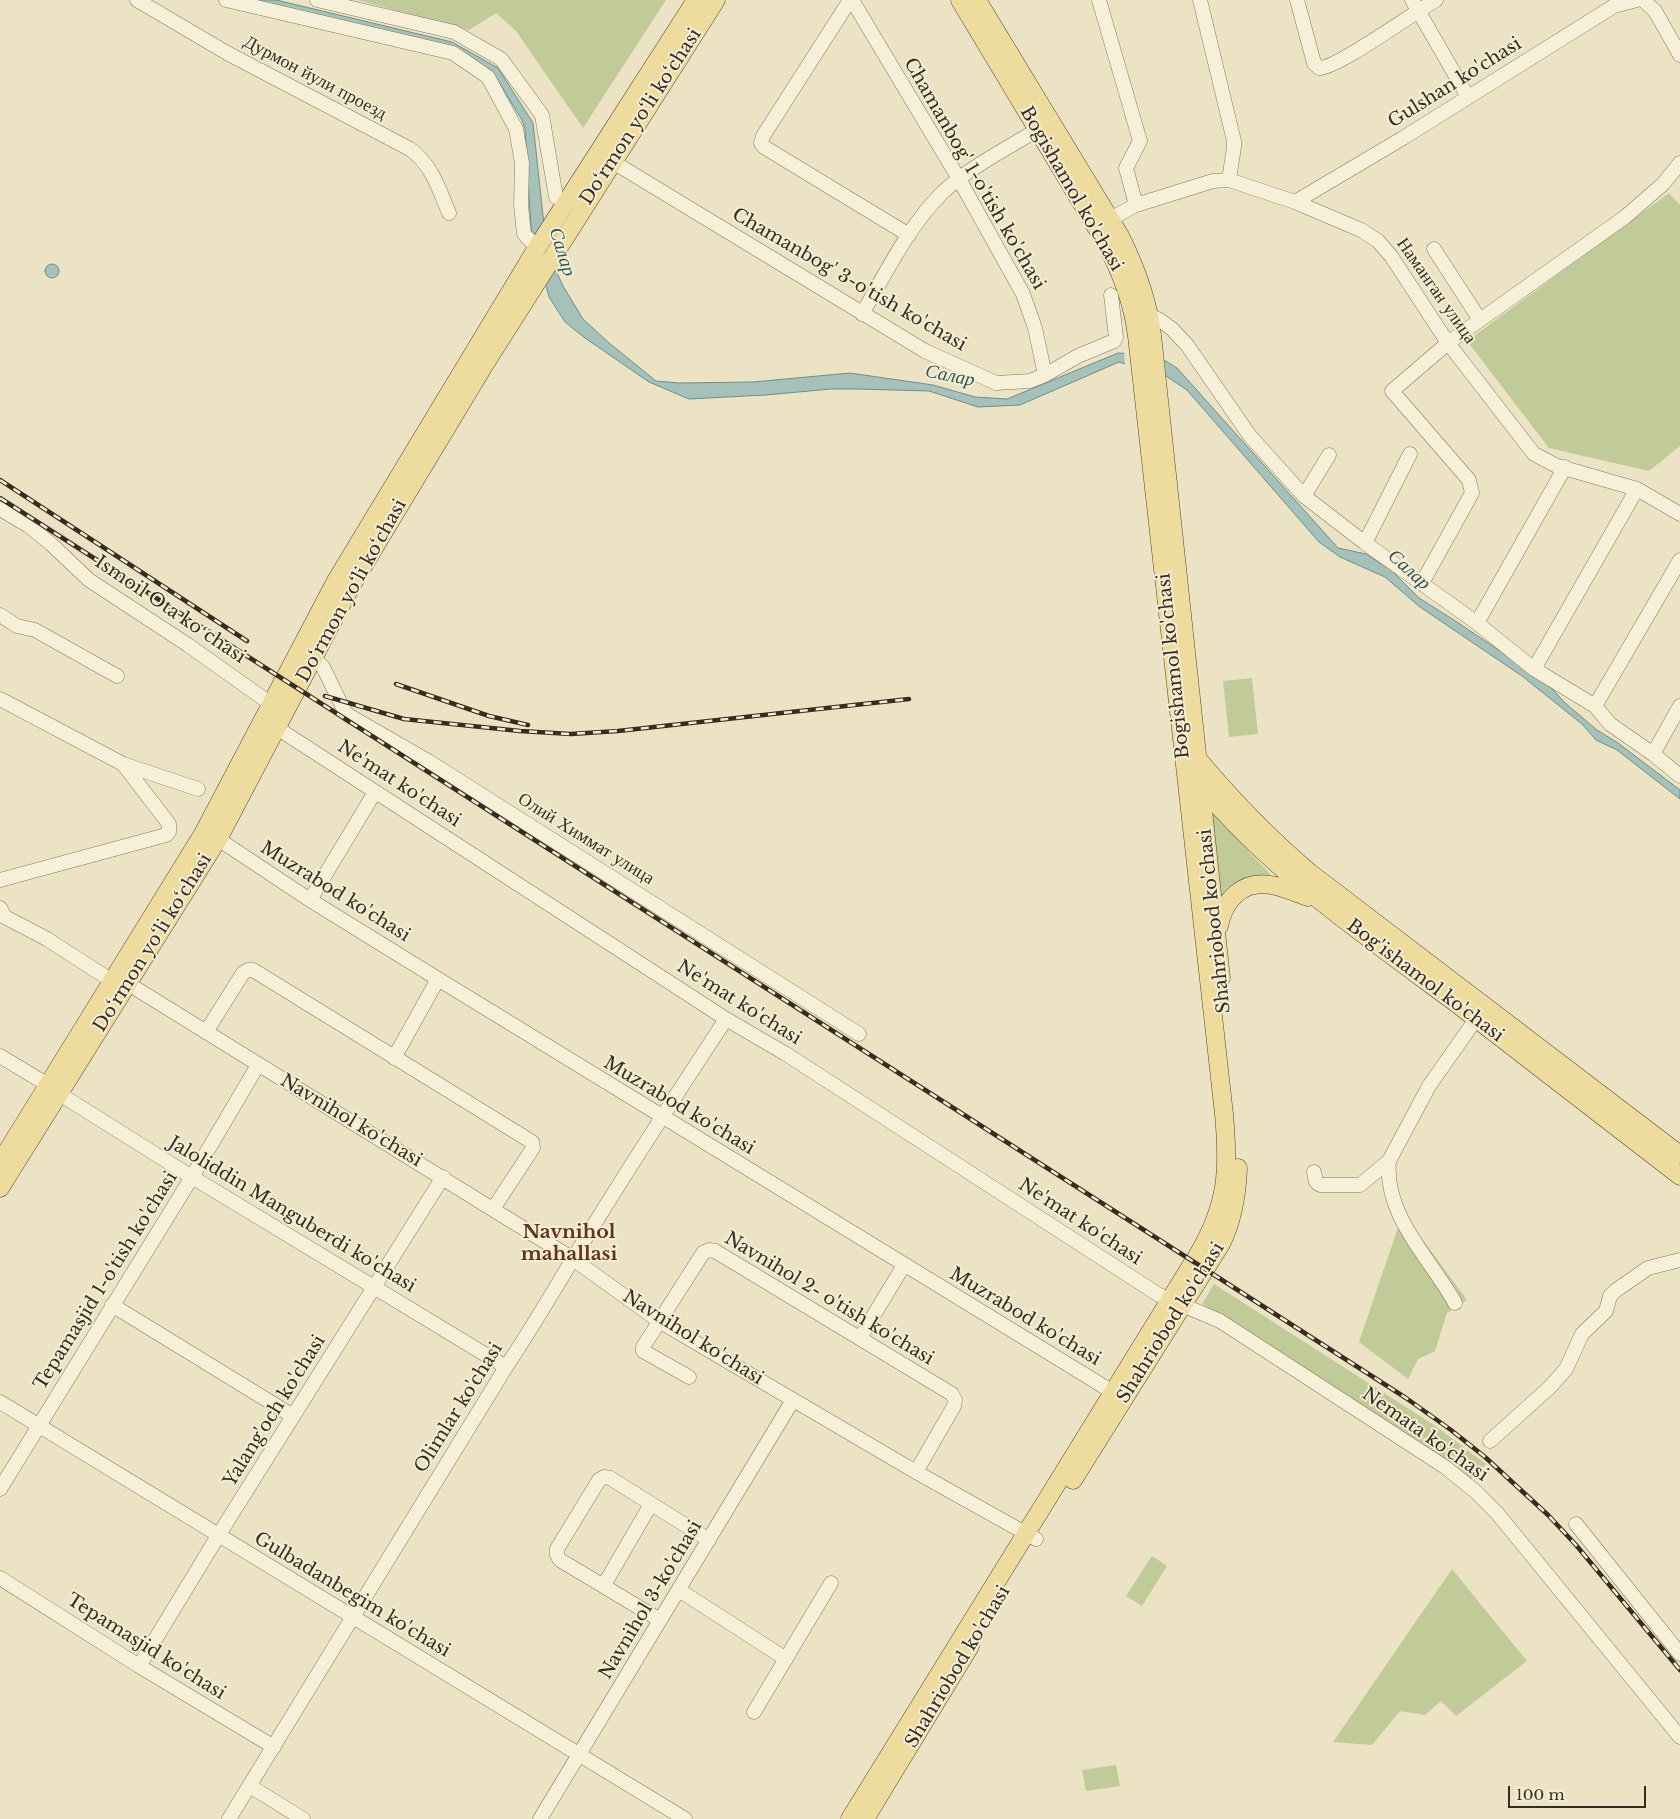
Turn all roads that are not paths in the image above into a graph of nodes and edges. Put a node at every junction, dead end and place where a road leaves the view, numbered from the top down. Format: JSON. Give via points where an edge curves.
{"nodes":[{"id":1,"x":138,"y":0,"type":"edge"},
{"id":2,"x":226,"y":0,"type":"edge"},
{"id":3,"x":317,"y":0,"type":"edge"},
{"id":4,"x":696,"y":0,"type":"edge"},
{"id":5,"x":716,"y":0,"type":"edge"},
{"id":6,"x":851,"y":0,"type":"edge"},
{"id":7,"x":960,"y":0,"type":"edge"},
{"id":8,"x":977,"y":0,"type":"edge"},
{"id":9,"x":1099,"y":0,"type":"edge"},
{"id":10,"x":1200,"y":0,"type":"edge"},
{"id":11,"x":1297,"y":0,"type":"edge"},
{"id":12,"x":1436,"y":0,"type":"edge"},
{"id":13,"x":1637,"y":0,"type":"edge"},
{"id":14,"x":1642,"y":0,"type":"edge"},
{"id":15,"x":1415,"y":5,"type":"edge"},
{"id":16,"x":1680,"y":55,"type":"edge"},
{"id":17,"x":1468,"y":97,"type":"junction"},
{"id":18,"x":1037,"y":130,"type":"junction"},
{"id":19,"x":613,"y":162,"type":"junction"},
{"id":20,"x":1680,"y":163,"type":"edge"},
{"id":21,"x":959,"y":179,"type":"junction"},
{"id":22,"x":1229,"y":180,"type":"junction"},
{"id":23,"x":1295,"y":202,"type":"junction"},
{"id":24,"x":1136,"y":206,"type":"junction"},
{"id":25,"x":564,"y":210,"type":"junction"},
{"id":26,"x":449,"y":213,"type":"dead end"},
{"id":27,"x":1103,"y":223,"type":"junction"},
{"id":28,"x":909,"y":235,"type":"junction"},
{"id":29,"x":537,"y":248,"type":"junction"},
{"id":30,"x":1434,"y":249,"type":"dead end"},
{"id":31,"x":1111,"y":295,"type":"dead end"},
{"id":32,"x":514,"y":302,"type":"junction"},
{"id":33,"x":862,"y":314,"type":"junction"},
{"id":34,"x":1142,"y":316,"type":"junction"},
{"id":35,"x":1480,"y":320,"type":"junction"},
{"id":36,"x":488,"y":343,"type":"junction"},
{"id":37,"x":1448,"y":343,"type":"junction"},
{"id":38,"x":1045,"y":375,"type":"junction"},
{"id":39,"x":1410,"y":454,"type":"dead end"},
{"id":40,"x":1329,"y":456,"type":"dead end"},
{"id":41,"x":1565,"y":467,"type":"junction"},
{"id":42,"x":1637,"y":489,"type":"junction"},
{"id":43,"x":1304,"y":496,"type":"junction"},
{"id":44,"x":0,"y":510,"type":"edge"},
{"id":45,"x":1680,"y":514,"type":"edge"},
{"id":46,"x":1365,"y":543,"type":"junction"},
{"id":47,"x":1680,"y":560,"type":"edge"},
{"id":48,"x":1422,"y":583,"type":"junction"},
{"id":49,"x":0,"y":616,"type":"edge"},
{"id":50,"x":1477,"y":623,"type":"junction"},
{"id":51,"x":313,"y":657,"type":"junction"},
{"id":52,"x":1534,"y":669,"type":"junction"},
{"id":53,"x":117,"y":676,"type":"dead end"},
{"id":54,"x":0,"y":699,"type":"edge"},
{"id":55,"x":271,"y":704,"type":"junction"},
{"id":56,"x":1595,"y":706,"type":"junction"},
{"id":57,"x":1680,"y":706,"type":"edge"},
{"id":58,"x":277,"y":728,"type":"junction"},
{"id":59,"x":1653,"y":754,"type":"junction"},
{"id":60,"x":1192,"y":763,"type":"junction"},
{"id":61,"x":123,"y":764,"type":"junction"},
{"id":62,"x":1680,"y":776,"type":"edge"},
{"id":63,"x":1200,"y":786,"type":"junction"},
{"id":64,"x":198,"y":789,"type":"dead end"},
{"id":65,"x":375,"y":792,"type":"junction"},
{"id":66,"x":1199,"y":831,"type":"junction"},
{"id":67,"x":218,"y":839,"type":"junction"},
{"id":68,"x":0,"y":880,"type":"edge"},
{"id":69,"x":310,"y":900,"type":"junction"},
{"id":70,"x":1319,"y":901,"type":"junction"},
{"id":71,"x":0,"y":908,"type":"edge"},
{"id":72,"x":1217,"y":941,"type":"junction"},
{"id":73,"x":1397,"y":950,"type":"junction"},
{"id":74,"x":438,"y":979,"type":"junction"},
{"id":75,"x":121,"y":984,"type":"junction"},
{"id":76,"x":1476,"y":1018,"type":"junction"},
{"id":77,"x":726,"y":1019,"type":"junction"},
{"id":78,"x":206,"y":1032,"type":"junction"},
{"id":79,"x":859,"y":1034,"type":"dead end"},
{"id":80,"x":0,"y":1056,"type":"edge"},
{"id":81,"x":394,"y":1058,"type":"junction"},
{"id":82,"x":258,"y":1065,"type":"junction"},
{"id":83,"x":1551,"y":1067,"type":"junction"},
{"id":84,"x":53,"y":1089,"type":"junction"},
{"id":85,"x":1592,"y":1098,"type":"junction"},
{"id":86,"x":662,"y":1117,"type":"junction"},
{"id":87,"x":1680,"y":1156,"type":"edge"},
{"id":88,"x":1389,"y":1161,"type":"junction"},
{"id":89,"x":0,"y":1163,"type":"edge"},
{"id":90,"x":1314,"y":1172,"type":"dead end"},
{"id":91,"x":1680,"y":1176,"type":"edge"},
{"id":92,"x":443,"y":1177,"type":"junction"},
{"id":93,"x":192,"y":1178,"type":"junction"},
{"id":94,"x":0,"y":1188,"type":"edge"},
{"id":95,"x":493,"y":1209,"type":"junction"},
{"id":96,"x":573,"y":1259,"type":"junction"},
{"id":97,"x":1680,"y":1260,"type":"edge"},
{"id":98,"x":904,"y":1265,"type":"junction"},
{"id":99,"x":375,"y":1287,"type":"junction"},
{"id":100,"x":1177,"y":1303,"type":"junction"},
{"id":101,"x":1455,"y":1303,"type":"dead end"},
{"id":102,"x":112,"y":1305,"type":"junction"},
{"id":103,"x":659,"y":1322,"type":"junction"},
{"id":104,"x":860,"y":1338,"type":"junction"},
{"id":105,"x":506,"y":1367,"type":"junction"},
{"id":106,"x":689,"y":1378,"type":"dead end"},
{"id":107,"x":1119,"y":1396,"type":"junction"},
{"id":108,"x":793,"y":1400,"type":"junction"},
{"id":109,"x":0,"y":1402,"type":"edge"},
{"id":110,"x":293,"y":1416,"type":"junction"},
{"id":111,"x":38,"y":1427,"type":"junction"},
{"id":112,"x":1490,"y":1441,"type":"dead end"},
{"id":113,"x":916,"y":1472,"type":"junction"},
{"id":114,"x":0,"y":1489,"type":"edge"},
{"id":115,"x":651,"y":1504,"type":"junction"},
{"id":116,"x":1576,"y":1524,"type":"dead end"},
{"id":117,"x":218,"y":1536,"type":"junction"},
{"id":118,"x":1031,"y":1536,"type":"junction"},
{"id":119,"x":709,"y":1540,"type":"junction"},
{"id":120,"x":0,"y":1578,"type":"edge"},
{"id":121,"x":831,"y":1584,"type":"dead end"},
{"id":122,"x":604,"y":1585,"type":"junction"},
{"id":123,"x":679,"y":1590,"type":"junction"},
{"id":124,"x":353,"y":1617,"type":"junction"},
{"id":125,"x":660,"y":1620,"type":"junction"},
{"id":126,"x":1680,"y":1654,"type":"edge"},
{"id":127,"x":786,"y":1659,"type":"junction"},
{"id":128,"x":139,"y":1666,"type":"junction"},
{"id":129,"x":754,"y":1712,"type":"dead end"},
{"id":130,"x":1680,"y":1737,"type":"edge"},
{"id":131,"x":274,"y":1747,"type":"junction"},
{"id":132,"x":579,"y":1755,"type":"junction"},
{"id":133,"x":250,"y":1786,"type":"junction"},
{"id":134,"x":229,"y":1819,"type":"edge"},
{"id":135,"x":303,"y":1819,"type":"edge"},
{"id":136,"x":540,"y":1819,"type":"edge"},
{"id":137,"x":685,"y":1819,"type":"edge"},
{"id":138,"x":850,"y":1819,"type":"edge"},
{"id":139,"x":865,"y":1819,"type":"edge"}],
"edges":[{"from":1,"to":26,"type":"street","name":"Дурмон йули проезд","via":[[227,53],[410,149],[428,167]]},
{"from":2,"to":29,"type":"street","via":[[453,54],[488,77],[516,129],[522,163],[524,234]]},
{"from":3,"to":25,"type":"street","via":[[454,32],[501,59],[542,115]]},
{"from":4,"to":25,"type":"main road","name":"Do‘rmon yo‘li ko‘chasi"},
{"from":5,"to":19,"type":"main road","name":"Do‘rmon yo‘li ko‘chasi"},
{"from":6,"to":21,"type":"street","name":"Chamanbog' 1-o'tish ko'chasi"},
{"from":6,"to":28,"type":"street","via":[[761,143]]},
{"from":7,"to":18,"type":"main road","name":"Bogishamol ko'chasi"},
{"from":8,"to":27,"type":"main road","name":"Bogishamol ko'chasi"},
{"from":9,"to":24,"type":"street","via":[[1140,141],[1126,168]]},
{"from":10,"to":22,"type":"street","via":[[1234,141]]},
{"from":11,"to":15,"type":"street","via":[[1309,52],[1319,68],[1349,56]]},
{"from":12,"to":15,"type":"street"},
{"from":13,"to":17,"type":"street","name":"Gulshan ko'chasi","via":[[1614,6]]},
{"from":14,"to":16,"type":"street","via":[[1655,11]]},
{"from":15,"to":17,"type":"street"},
{"from":17,"to":23,"type":"street","name":"Gulshan ko'chasi"},
{"from":18,"to":21,"type":"street"},
{"from":18,"to":27,"type":"main road","name":"Bogishamol ko'chasi"},
{"from":19,"to":25,"type":"main road","name":"Do‘rmon yo‘li ko‘chasi"},
{"from":19,"to":33,"type":"street","name":"Chamanbog' 3-o'tish ko'chasi"},
{"from":20,"to":35,"type":"street","via":[[1663,184],[1625,217]]},
{"from":21,"to":28,"type":"street","via":[[942,194]]},
{"from":21,"to":38,"type":"street","name":"Chamanbog' 1-o'tish ko'chasi","via":[[1023,294],[1035,328]]},
{"from":22,"to":23,"type":"street","name":"Наманган улица"},
{"from":22,"to":24,"type":"street","name":"Наманган улица","via":[[1213,181]]},
{"from":23,"to":37,"type":"street","name":"Наманган улица","via":[[1361,230],[1378,241]]},
{"from":24,"to":27,"type":"street","name":"Наманган улица"},
{"from":25,"to":29,"type":"main road","name":"Do‘rmon yo‘li ko‘chasi"},
{"from":25,"to":32,"type":"main road","name":"Do‘rmon yo‘li ko‘chasi"},
{"from":27,"to":34,"type":"main road","name":"Bogishamol ko'chasi","via":[[1136,271]]},
{"from":28,"to":33,"type":"street"},
{"from":29,"to":32,"type":"main road","name":"Do‘rmon yo‘li ko‘chasi"},
{"from":30,"to":35,"type":"street"},
{"from":31,"to":38,"type":"street","name":"Chamanbog' 3-o'tish ko'chasi","via":[[1114,341]]},
{"from":32,"to":36,"type":"main road","name":"Do‘rmon yo‘li ko‘chasi"},
{"from":33,"to":38,"type":"street","name":"Chamanbog' 3-o'tish ko'chasi","via":[[925,351],[996,383],[1030,381]]},
{"from":34,"to":43,"type":"street","via":[[1172,329],[1188,345],[1250,436]]},
{"from":34,"to":60,"type":"main road","name":"Bogishamol ko'chasi"},
{"from":35,"to":37,"type":"street"},
{"from":36,"to":51,"type":"main road","name":"Do‘rmon yo‘li ko‘chasi"},
{"from":36,"to":55,"type":"main road","name":"Do‘rmon yo‘li ko‘chasi","via":[[336,580]]},
{"from":37,"to":41,"type":"street","name":"Наманган улица","via":[[1534,454]]},
{"from":37,"to":48,"type":"street","via":[[1392,391],[1469,480],[1472,493]]},
{"from":39,"to":46,"type":"street"},
{"from":40,"to":43,"type":"street"},
{"from":41,"to":42,"type":"street","name":"Наманган улица"},
{"from":41,"to":50,"type":"street"},
{"from":42,"to":45,"type":"street","name":"Наманган улица"},
{"from":42,"to":52,"type":"street"},
{"from":43,"to":46,"type":"street"},
{"from":44,"to":55,"type":"street","name":"Ismoil Ota koʻchasi","via":[[29,526],[89,580]]},
{"from":46,"to":48,"type":"street"},
{"from":47,"to":56,"type":"street"},
{"from":48,"to":50,"type":"street"},
{"from":49,"to":53,"type":"street","via":[[17,626],[35,630]]},
{"from":50,"to":52,"type":"street"},
{"from":51,"to":58,"type":"main road","name":"Do‘rmon yo‘li ko‘chasi"},
{"from":51,"to":79,"type":"street","name":"Олий Химмат улица","via":[[324,668],[348,714],[428,761]]},
{"from":52,"to":56,"type":"street"},
{"from":54,"to":61,"type":"street"},
{"from":55,"to":75,"type":"main road","name":"Do‘rmon yo‘li ko‘chasi"},
{"from":56,"to":59,"type":"street","via":[[1610,724]]},
{"from":57,"to":59,"type":"street"},
{"from":58,"to":65,"type":"street","name":"Ne'mat ko'chasi"},
{"from":58,"to":67,"type":"main road","name":"Do‘rmon yo‘li ko‘chasi"},
{"from":59,"to":62,"type":"street"},
{"from":60,"to":63,"type":"main road","name":"Shahriobod ko'chasi"},
{"from":60,"to":66,"type":"main road","name":"Shahriobod ko'chasi"},
{"from":60,"to":73,"type":"main road","name":"Bog'ishamol ko'chasi"},
{"from":61,"to":64,"type":"street"},
{"from":61,"to":68,"type":"street","via":[[169,824],[166,835]]},
{"from":63,"to":66,"type":"main road","name":"Shahriobod ko'chasi"},
{"from":63,"to":70,"type":"main road","name":"Bog'ishamol ko'chasi","via":[[1269,858]]},
{"from":65,"to":69,"type":"street"},
{"from":65,"to":77,"type":"street","name":"Ne'mat ko'chasi"},
{"from":66,"to":72,"type":"main road","name":"Shahriobod ko'chasi"},
{"from":66,"to":100,"type":"main road","name":"Shahriobod ko'chasi","via":[[1227,1170],[1220,1209]]},
{"from":67,"to":69,"type":"street","name":"Muzrabod ko'chasi"},
{"from":67,"to":75,"type":"main road","name":"Do‘rmon yo‘li ko‘chasi"},
{"from":69,"to":74,"type":"street","name":"Muzrabod ko'chasi"},
{"from":70,"to":72,"type":"main road","via":[[1273,885],[1248,887],[1225,906]]},
{"from":70,"to":73,"type":"main road","name":"Bog'ishamol ko'chasi"},
{"from":71,"to":75,"type":"street","name":"Navnihol ko'chasi","via":[[5,917]]},
{"from":72,"to":100,"type":"main road","name":"Shahriobod ko'chasi","via":[[1237,1128],[1237,1190],[1226,1234],[1212,1261]]},
{"from":73,"to":76,"type":"main road","name":"Bog'ishamol ko'chasi"},
{"from":73,"to":83,"type":"main road","name":"Bog'ishamol ko'chasi"},
{"from":74,"to":81,"type":"street"},
{"from":74,"to":86,"type":"street","name":"Muzrabod ko'chasi"},
{"from":75,"to":78,"type":"street","name":"Navnihol ko'chasi"},
{"from":75,"to":84,"type":"main road","name":"Do‘rmon yo‘li ko‘chasi"},
{"from":76,"to":83,"type":"main road","name":"Bog'ishamol ko'chasi"},
{"from":76,"to":88,"type":"street","via":[[1429,1086]]},
{"from":77,"to":86,"type":"street","name":"Olimlar ko'chasi"},
{"from":77,"to":100,"type":"street","name":"Ne'mat ko'chasi","via":[[786,1054],[1159,1295]]},
{"from":78,"to":81,"type":"street","via":[[243,973],[253,970]]},
{"from":78,"to":82,"type":"street","name":"Navnihol ko'chasi"},
{"from":80,"to":84,"type":"street","name":"Jaloliddin Manguberdi ko'chasi"},
{"from":81,"to":95,"type":"street","via":[[532,1142],[533,1148]]},
{"from":82,"to":92,"type":"street","name":"Navnihol ko'chasi"},
{"from":82,"to":93,"type":"street","name":"Tepamasjid 1-o'tish ko'chasi"},
{"from":83,"to":85,"type":"main road","name":"Bog'ishamol ko'chasi"},
{"from":84,"to":89,"type":"main road","name":"Do‘rmon yo‘li ko‘chasi"},
{"from":84,"to":93,"type":"street","name":"Jaloliddin Manguberdi ko'chasi"},
{"from":84,"to":94,"type":"main road","name":"Do‘rmon yo‘li ko‘chasi"},
{"from":85,"to":87,"type":"main road","name":"Bog'ishamol ko'chasi"},
{"from":85,"to":91,"type":"main road","name":"Bog'ishamol ko'chasi"},
{"from":86,"to":96,"type":"street","name":"Olimlar ko'chasi"},
{"from":86,"to":98,"type":"street","name":"Muzrabod ko'chasi"},
{"from":88,"to":90,"type":"street","via":[[1360,1185],[1320,1185]]},
{"from":88,"to":101,"type":"street","via":[[1388,1176],[1394,1204],[1415,1243]]},
{"from":92,"to":95,"type":"street","name":"Navnihol ko'chasi"},
{"from":92,"to":99,"type":"street","name":"Yalang'och ko'chasi"},
{"from":93,"to":99,"type":"street","name":"Jaloliddin Manguberdi ko'chasi"},
{"from":93,"to":102,"type":"street","name":"Tepamasjid 1-o'tish ko'chasi"},
{"from":95,"to":96,"type":"street","name":"Navnihol ko'chasi"},
{"from":96,"to":103,"type":"street","name":"Navnihol ko'chasi"},
{"from":96,"to":105,"type":"street","name":"Olimlar ko'chasi"},
{"from":97,"to":112,"type":"street","via":[[1648,1268],[1614,1291],[1606,1311],[1582,1334],[1566,1369]]},
{"from":98,"to":104,"type":"street"},
{"from":98,"to":107,"type":"street","name":"Muzrabod ko'chasi"},
{"from":99,"to":105,"type":"street","name":"Jaloliddin Manguberdi ko'chasi"},
{"from":99,"to":110,"type":"street","name":"Yalang'och ko'chasi"},
{"from":100,"to":107,"type":"main road","name":"Shahriobod ko'chasi"},
{"from":100,"to":130,"type":"street","name":"Nemata ko'chasi","via":[[1220,1321],[1433,1459],[1472,1488],[1497,1513]]},
{"from":102,"to":110,"type":"street"},
{"from":102,"to":111,"type":"street","name":"Tepamasjid 1-o'tish ko'chasi"},
{"from":103,"to":104,"type":"street","name":"Navnihol 2- o'tish ko'chasi","via":[[708,1250]]},
{"from":103,"to":106,"type":"street","name":"Navnihol 2- o'tish ko'chasi","via":[[642,1347],[643,1351]]},
{"from":103,"to":108,"type":"street","name":"Navnihol ko'chasi"},
{"from":104,"to":113,"type":"street","name":"Navnihol 2- o'tish ko'chasi","via":[[952,1394],[955,1400]]},
{"from":105,"to":124,"type":"street","name":"Olimlar ko'chasi"},
{"from":107,"to":118,"type":"main road","name":"Shahriobod ko'chasi"},
{"from":108,"to":113,"type":"street","name":"Navnihol ko'chasi"},
{"from":108,"to":119,"type":"street","name":"Navnihol 3-ko'chasi"},
{"from":109,"to":111,"type":"street","name":"Gulbadanbegim ko'chasi"},
{"from":110,"to":117,"type":"street","name":"Yalang'och ko'chasi"},
{"from":111,"to":114,"type":"street","name":"Tepamasjid 1-o'tish ko'chasi"},
{"from":111,"to":117,"type":"street","name":"Gulbadanbegim ko'chasi"},
{"from":113,"to":118,"type":"street","name":"Navnihol ko'chasi"},
{"from":115,"to":119,"type":"street"},
{"from":115,"to":122,"type":"street"},
{"from":115,"to":122,"type":"street","via":[[604,1477],[599,1480],[557,1548],[556,1555],[560,1560]]},
{"from":116,"to":126,"type":"street"},
{"from":117,"to":124,"type":"street","name":"Gulbadanbegim ko'chasi"},
{"from":117,"to":128,"type":"street","name":"Yalang'och ko'chasi"},
{"from":118,"to":138,"type":"main road","name":"Shahriobod ko'chasi"},
{"from":118,"to":139,"type":"main road","name":"Shahriobod ko'chasi"},
{"from":119,"to":123,"type":"street","name":"Navnihol 3-ko'chasi"},
{"from":120,"to":128,"type":"street","name":"Tepamasjid ko'chasi"},
{"from":121,"to":127,"type":"street"},
{"from":122,"to":125,"type":"street"},
{"from":123,"to":125,"type":"street","name":"Navnihol 3-ko'chasi"},
{"from":123,"to":127,"type":"street"},
{"from":124,"to":131,"type":"street","name":"Olimlar ko'chasi"},
{"from":124,"to":132,"type":"street","name":"Gulbadanbegim ko'chasi"},
{"from":125,"to":132,"type":"street","name":"Navnihol 3-ko'chasi"},
{"from":127,"to":129,"type":"street"},
{"from":128,"to":131,"type":"street","name":"Tepamasjid ko'chasi"},
{"from":131,"to":133,"type":"street","name":"Olimlar ko'chasi"},
{"from":132,"to":136,"type":"street","name":"Navnihol 3-ko'chasi"},
{"from":132,"to":137,"type":"street","name":"Gulbadanbegim ko'chasi"},
{"from":133,"to":134,"type":"street","name":"Olimlar ko'chasi"},
{"from":133,"to":135,"type":"street"}]}
